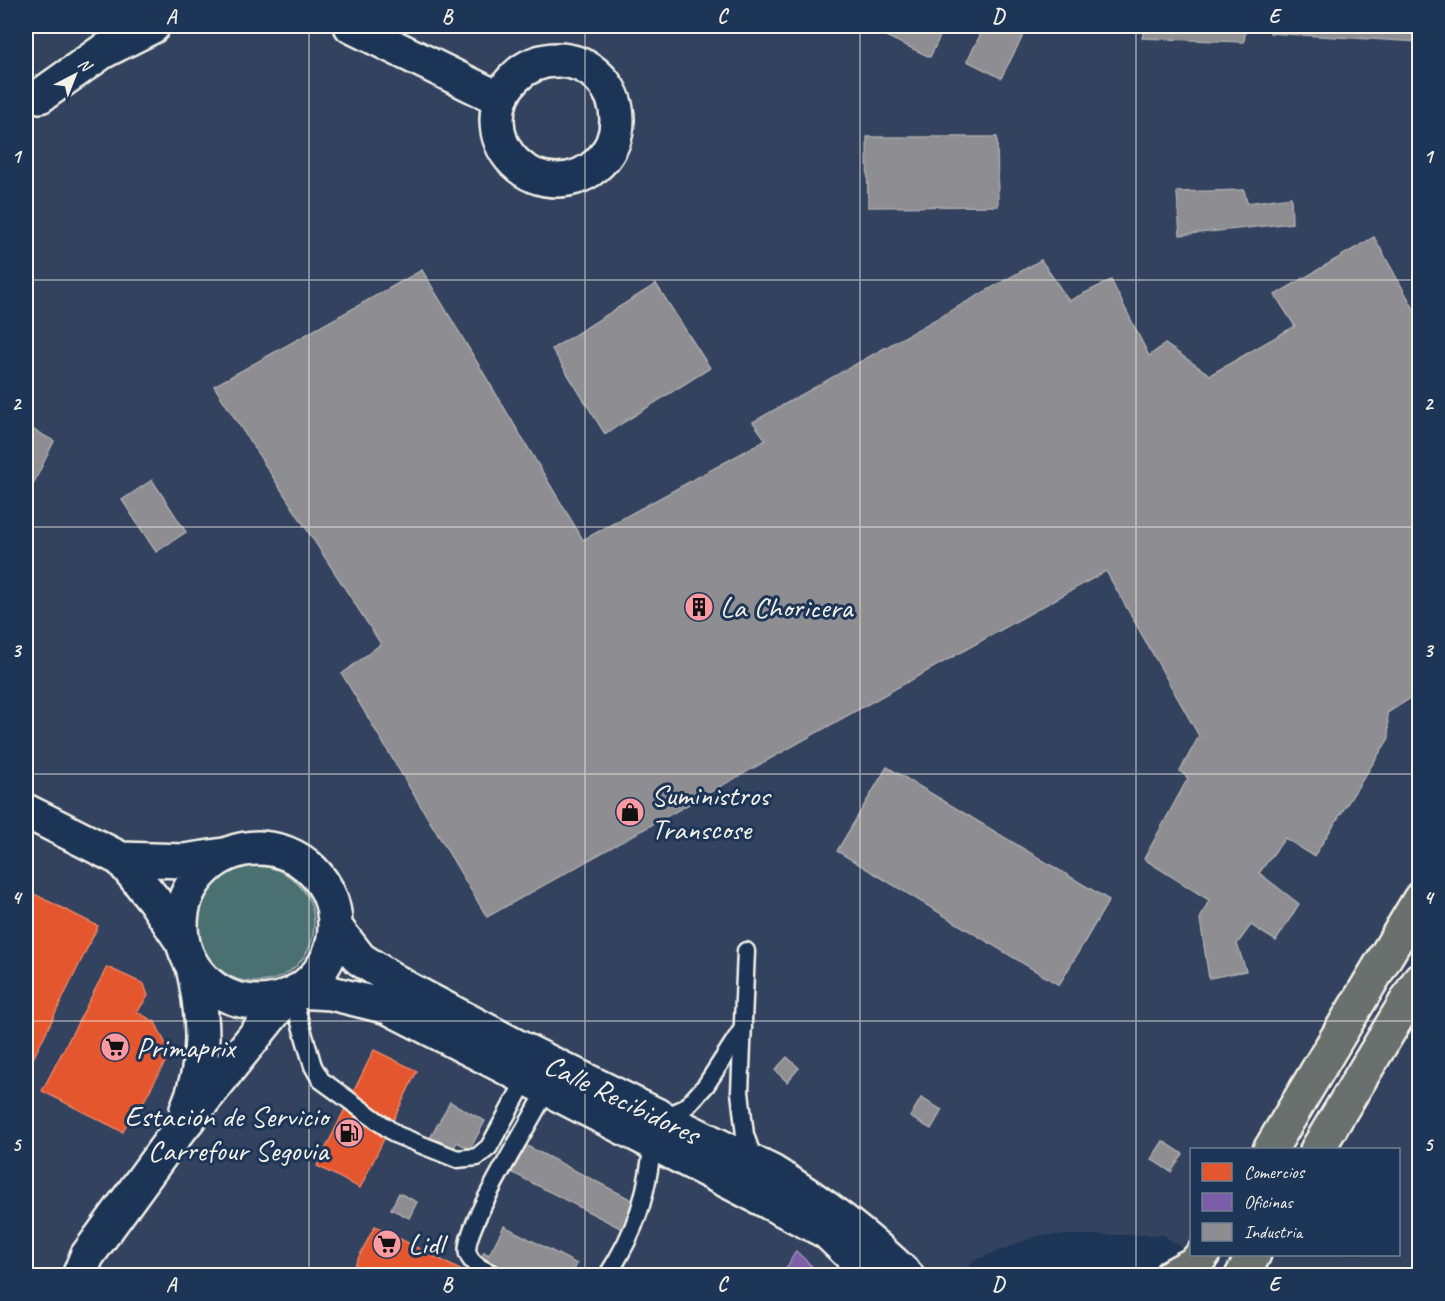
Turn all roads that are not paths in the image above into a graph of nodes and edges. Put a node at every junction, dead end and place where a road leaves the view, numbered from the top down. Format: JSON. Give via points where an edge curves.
{"nodes":[{"id":1,"x":113,"y":26,"type":"edge"},
{"id":2,"x":153,"y":26,"type":"edge"},
{"id":3,"x":351,"y":26,"type":"edge"},
{"id":4,"x":500,"y":99,"type":"dead end"},
{"id":5,"x":33,"y":107,"type":"edge"},
{"id":6,"x":26,"y":811,"type":"edge"},
{"id":7,"x":224,"y":855,"type":"junction"},
{"id":8,"x":122,"y":859,"type":"junction"},
{"id":9,"x":1419,"y":899,"type":"edge"},
{"id":10,"x":335,"y":927,"type":"junction"},
{"id":11,"x":746,"y":951,"type":"dead end"},
{"id":12,"x":188,"y":955,"type":"junction"},
{"id":13,"x":1419,"y":979,"type":"edge"},
{"id":14,"x":292,"y":994,"type":"junction"},
{"id":15,"x":743,"y":1027,"type":"junction"},
{"id":16,"x":536,"y":1084,"type":"junction"},
{"id":17,"x":659,"y":1131,"type":"junction"},
{"id":18,"x":173,"y":1138,"type":"junction"},
{"id":19,"x":1271,"y":1148,"type":"edge"},
{"id":20,"x":1318,"y":1148,"type":"edge"},
{"id":21,"x":755,"y":1164,"type":"junction"},
{"id":22,"x":1201,"y":1256,"type":"edge"},
{"id":23,"x":1253,"y":1256,"type":"edge"},
{"id":24,"x":76,"y":1269,"type":"edge"},
{"id":25,"x":497,"y":1275,"type":"edge"},
{"id":26,"x":607,"y":1275,"type":"edge"},
{"id":27,"x":873,"y":1275,"type":"edge"},
{"id":28,"x":907,"y":1275,"type":"edge"},
{"id":29,"x":1171,"y":1275,"type":"edge"},
{"id":30,"x":1242,"y":1275,"type":"edge"}],
"edges":[{"from":1,"to":5,"type":"street","via":[[74,57]]},
{"from":2,"to":5,"type":"street","via":[[102,52]]},
{"from":3,"to":4,"type":"street"},
{"from":6,"to":8,"type":"street"},
{"from":7,"to":8,"type":"street","via":[[184,861]]},
{"from":7,"to":10,"type":"street","via":[[259,848],[294,856],[324,886],[331,899]]},
{"from":7,"to":12,"type":"street","via":[[197,877],[182,908]]},
{"from":8,"to":12,"type":"street","via":[[154,900]]},
{"from":9,"to":19,"type":"main road"},
{"from":10,"to":14,"type":"street","via":[[324,964],[312,980]]},
{"from":10,"to":17,"type":"street","name":"Calle Recibidores","via":[[360,959],[406,988]]},
{"from":11,"to":15,"type":"lane"},
{"from":12,"to":14,"type":"street","via":[[214,989],[228,996],[257,1002]]},
{"from":12,"to":18,"type":"street","via":[[201,1000],[203,1044],[192,1096]]},
{"from":13,"to":20,"type":"main road"},
{"from":14,"to":16,"type":"street","name":"Calle Recibidores","via":[[331,993],[388,1007]]},
{"from":14,"to":16,"type":"lane","via":[[313,1066],[321,1080],[397,1135],[457,1159],[477,1157],[489,1147]]},
{"from":14,"to":18,"type":"street"},
{"from":15,"to":17,"type":"lane","via":[[706,1085]]},
{"from":15,"to":21,"type":"lane","via":[[740,1092]]},
{"from":16,"to":17,"type":"street","name":"Calle Recibidores"},
{"from":16,"to":25,"type":"lane","via":[[535,1116],[474,1220],[466,1242],[468,1255],[477,1266]]},
{"from":17,"to":21,"type":"street","name":"Calle Recibidores"},
{"from":17,"to":26,"type":"lane","via":[[647,1191],[630,1235]]},
{"from":17,"to":27,"type":"street","name":"Calle Recibidores","via":[[827,1232]]},
{"from":18,"to":24,"type":"street"},
{"from":21,"to":28,"type":"street","name":"Calle Recibidores","via":[[837,1214]]},
{"from":22,"to":29,"type":"main road"},
{"from":23,"to":30,"type":"main road"}]}
